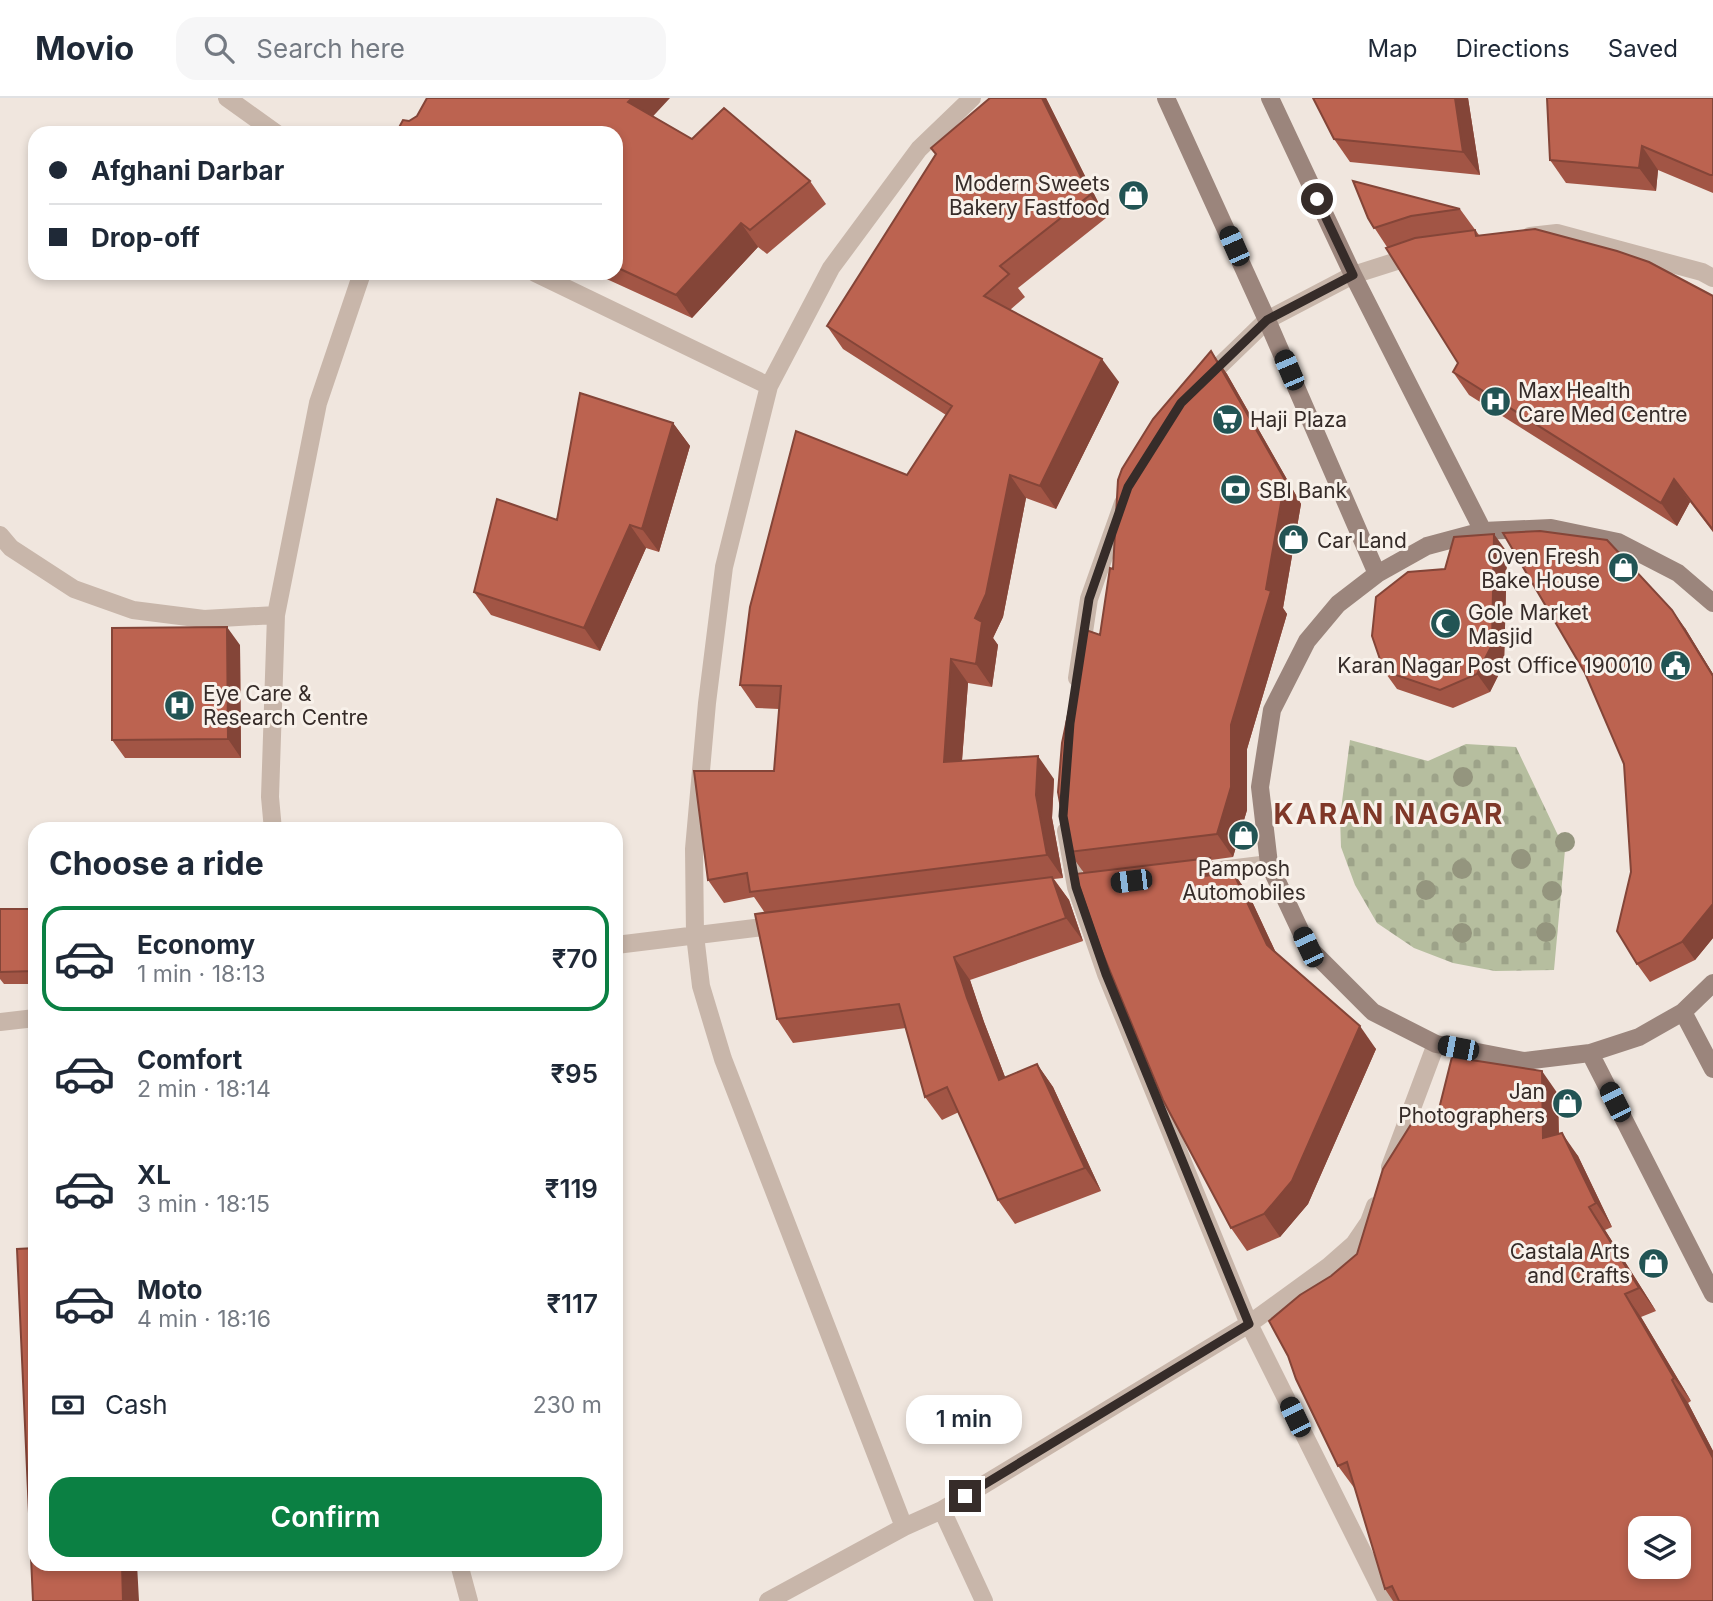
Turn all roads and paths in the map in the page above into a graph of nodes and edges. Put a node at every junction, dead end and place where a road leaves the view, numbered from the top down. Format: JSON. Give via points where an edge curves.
{"nodes":[{"id":1,"x":227,"y":98,"type":"edge"},
{"id":2,"x":972,"y":98,"type":"edge"},
{"id":3,"x":1166,"y":98,"type":"edge"},
{"id":4,"x":1270,"y":98,"type":"edge"},
{"id":5,"x":266,"y":126,"type":"edge"},
{"id":6,"x":1519,"y":238,"type":"edge"},
{"id":7,"x":1429,"y":250,"type":"edge"},
{"id":8,"x":1353,"y":275,"type":"junction"},
{"id":9,"x":1713,"y":278,"type":"edge"},
{"id":10,"x":360,"y":280,"type":"edge"},
{"id":11,"x":549,"y":280,"type":"edge"},
{"id":12,"x":1267,"y":320,"type":"junction"},
{"id":13,"x":769,"y":386,"type":"junction"},
{"id":14,"x":1191,"y":393,"type":"edge"},
{"id":15,"x":1128,"y":487,"type":"edge"},
{"id":16,"x":1483,"y":531,"type":"junction"},
{"id":17,"x":0,"y":535,"type":"edge"},
{"id":18,"x":1377,"y":573,"type":"junction"},
{"id":19,"x":1713,"y":603,"type":"edge"},
{"id":20,"x":276,"y":615,"type":"junction"},
{"id":21,"x":1074,"y":696,"type":"edge"},
{"id":22,"x":1063,"y":816,"type":"edge"},
{"id":23,"x":272,"y":822,"type":"edge"},
{"id":24,"x":1269,"y":864,"type":"junction"},
{"id":25,"x":1172,"y":876,"type":"edge"},
{"id":26,"x":791,"y":923,"type":"edge"},
{"id":27,"x":695,"y":935,"type":"junction"},
{"id":28,"x":623,"y":944,"type":"edge"},
{"id":29,"x":1713,"y":983,"type":"edge"},
{"id":30,"x":1683,"y":1012,"type":"junction"},
{"id":31,"x":28,"y":1019,"type":"edge"},
{"id":32,"x":0,"y":1023,"type":"edge"},
{"id":33,"x":1436,"y":1044,"type":"junction"},
{"id":34,"x":1590,"y":1054,"type":"junction"},
{"id":35,"x":1713,"y":1069,"type":"edge"},
{"id":36,"x":1713,"y":1294,"type":"edge"},
{"id":37,"x":1249,"y":1324,"type":"junction"},
{"id":38,"x":942,"y":1510,"type":"junction"},
{"id":39,"x":904,"y":1527,"type":"junction"},
{"id":40,"x":462,"y":1571,"type":"edge"},
{"id":41,"x":469,"y":1601,"type":"edge"},
{"id":42,"x":768,"y":1601,"type":"edge"},
{"id":43,"x":984,"y":1601,"type":"edge"},
{"id":44,"x":1387,"y":1601,"type":"edge"}],
"edges":[{"from":1,"to":5,"type":"street"},
{"from":2,"to":13,"type":"street","via":[[919,149],[831,268]]},
{"from":3,"to":12,"type":"main road"},
{"from":4,"to":8,"type":"main road"},
{"from":6,"to":9,"type":"street","via":[[1557,233]]},
{"from":7,"to":8,"type":"street"},
{"from":8,"to":12,"type":"street"},
{"from":8,"to":16,"type":"main road"},
{"from":10,"to":20,"type":"street","via":[[318,403]]},
{"from":11,"to":13,"type":"street"},
{"from":12,"to":14,"type":"street"},
{"from":12,"to":18,"type":"main road"},
{"from":13,"to":27,"type":"street","via":[[724,566],[694,849]]},
{"from":15,"to":21,"type":"street","via":[[1089,599]]},
{"from":16,"to":18,"type":"main road","via":[[1427,546]]},
{"from":16,"to":19,"type":"main road","via":[[1551,528],[1618,542],[1678,573]]},
{"from":17,"to":20,"type":"street","via":[[10,548],[75,589],[133,610],[204,619]]},
{"from":18,"to":24,"type":"main road","via":[[1338,604],[1307,641],[1272,710],[1259,787]]},
{"from":20,"to":23,"type":"street"},
{"from":22,"to":37,"type":"street","via":[[1076,887],[1106,974]]},
{"from":24,"to":25,"type":"street"},
{"from":24,"to":33,"type":"main road","via":[[1308,947],[1373,1012]]},
{"from":26,"to":27,"type":"street"},
{"from":27,"to":28,"type":"street"},
{"from":27,"to":39,"type":"street","via":[[701,986],[723,1059]]},
{"from":29,"to":30,"type":"main road"},
{"from":30,"to":34,"type":"main road","via":[[1639,1037]]},
{"from":30,"to":35,"type":"main road"},
{"from":31,"to":32,"type":"street"},
{"from":33,"to":34,"type":"main road","via":[[1524,1061]]},
{"from":33,"to":37,"type":"street","via":[[1369,1222],[1354,1244],[1329,1266]]},
{"from":34,"to":36,"type":"main road"},
{"from":37,"to":38,"type":"street"},
{"from":37,"to":44,"type":"street"},
{"from":38,"to":39,"type":"street"},
{"from":38,"to":43,"type":"street"},
{"from":39,"to":42,"type":"street"},
{"from":40,"to":41,"type":"street"}]}
